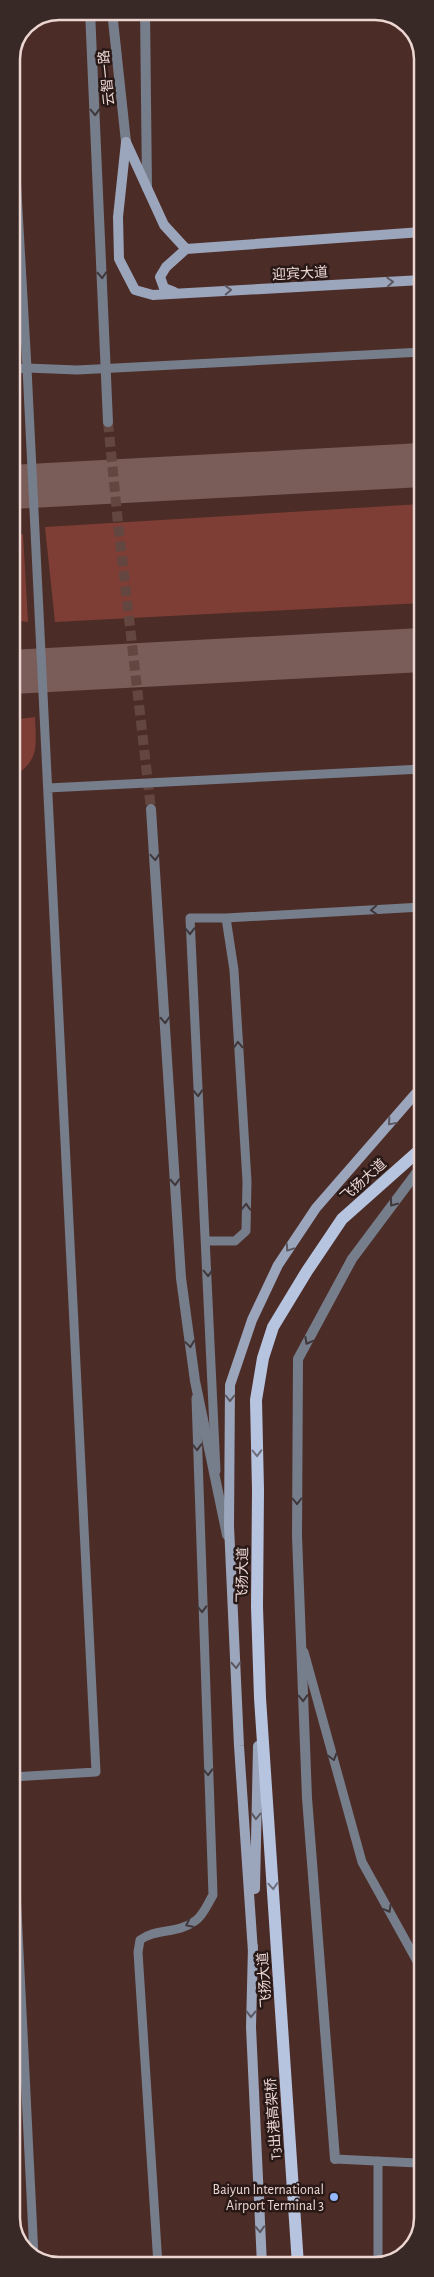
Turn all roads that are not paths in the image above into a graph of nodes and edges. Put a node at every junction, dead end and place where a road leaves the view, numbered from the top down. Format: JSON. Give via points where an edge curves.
{"nodes":[{"id":1,"x":90,"y":20,"type":"edge"},
{"id":2,"x":113,"y":20,"type":"edge"},
{"id":3,"x":145,"y":20,"type":"edge"},
{"id":4,"x":126,"y":142,"type":"junction"},
{"id":5,"x":147,"y":189,"type":"junction"},
{"id":6,"x":414,"y":233,"type":"edge"},
{"id":7,"x":20,"y":236,"type":"edge"},
{"id":8,"x":186,"y":249,"type":"junction"},
{"id":9,"x":414,"y":280,"type":"edge"},
{"id":10,"x":179,"y":293,"type":"junction"},
{"id":11,"x":414,"y":352,"type":"edge"},
{"id":12,"x":20,"y":368,"type":"edge"},
{"id":13,"x":28,"y":368,"type":"junction"},
{"id":14,"x":108,"y":422,"type":"tunnel mouth"},
{"id":15,"x":414,"y":769,"type":"edge"},
{"id":16,"x":48,"y":788,"type":"junction"},
{"id":17,"x":151,"y":809,"type":"tunnel mouth"},
{"id":18,"x":414,"y":908,"type":"edge"},
{"id":19,"x":226,"y":918,"type":"junction"},
{"id":20,"x":414,"y":1094,"type":"edge"},
{"id":21,"x":414,"y":1154,"type":"edge"},
{"id":22,"x":414,"y":1175,"type":"edge"},
{"id":23,"x":207,"y":1241,"type":"junction"},
{"id":24,"x":195,"y":1381,"type":"junction"},
{"id":25,"x":215,"y":1485,"type":"junction"},
{"id":26,"x":230,"y":1552,"type":"junction"},
{"id":27,"x":301,"y":1642,"type":"junction"},
{"id":28,"x":260,"y":1698,"type":"junction"},
{"id":29,"x":20,"y":1777,"type":"edge"},
{"id":30,"x":253,"y":1952,"type":"junction"},
{"id":31,"x":414,"y":1956,"type":"edge"},
{"id":32,"x":20,"y":1972,"type":"edge"},
{"id":33,"x":285,"y":2060,"type":"joint"},
{"id":34,"x":335,"y":2159,"type":"joint"},
{"id":35,"x":378,"y":2161,"type":"junction"},
{"id":36,"x":414,"y":2163,"type":"edge"},
{"id":37,"x":34,"y":2247,"type":"edge"},
{"id":38,"x":157,"y":2257,"type":"edge"},
{"id":39,"x":262,"y":2257,"type":"edge"},
{"id":40,"x":297,"y":2257,"type":"edge"},
{"id":41,"x":378,"y":2257,"type":"dead end"}],
"edges":[{"from":1,"to":14,"type":"street","one_way":true},
{"from":2,"to":4,"type":"street","name":"云智一路"},
{"from":3,"to":5,"type":"street"},
{"from":4,"to":5,"type":"main road"},
{"from":4,"to":10,"type":"main road","name":"迎宾大道","via":[[118,217],[119,259],[135,290],[153,294]]},
{"from":5,"to":8,"type":"main road","via":[[164,225]]},
{"from":6,"to":8,"type":"main road"},
{"from":7,"to":13,"type":"lane"},
{"from":8,"to":10,"type":"main road","via":[[160,277],[164,288]]},
{"from":10,"to":9,"type":"main road","name":"迎宾大道","one_way":true},
{"from":11,"to":13,"type":"lane","via":[[77,370]]},
{"from":12,"to":13,"type":"lane"},
{"from":13,"to":16,"type":"lane"},
{"from":15,"to":16,"type":"lane"},
{"from":16,"to":29,"type":"lane","via":[[96,1772]]},
{"from":17,"to":24,"type":"street","one_way":true,"via":[[181,1278]]},
{"from":18,"to":19,"type":"lane","one_way":true},
{"from":23,"to":19,"type":"lane","one_way":true,"via":[[235,1240],[246,1231],[247,1181],[234,970]]},
{"from":19,"to":23,"type":"lane","one_way":true,"via":[[190,918]]},
{"from":20,"to":26,"type":"main road","one_way":true,"via":[[316,1208],[278,1265],[252,1320],[230,1385]]},
{"from":21,"to":28,"type":"main road","name":"飞扬大道","one_way":true,"via":[[342,1219],[273,1328],[264,1358],[256,1400]]},
{"from":22,"to":27,"type":"street","one_way":true,"via":[[352,1259],[298,1360],[297,1536]]},
{"from":23,"to":25,"type":"lane","one_way":true,"via":[[217,1458]]},
{"from":24,"to":25,"type":"street"},
{"from":24,"to":38,"type":"lane","one_way":true,"via":[[213,1895],[197,1921],[177,1930],[147,1934],[140,1940],[138,1952]]},
{"from":25,"to":26,"type":"street"},
{"from":26,"to":30,"type":"main road","one_way":true},
{"from":27,"to":31,"type":"lane","one_way":true,"via":[[362,1862]]},
{"from":27,"to":34,"type":"street","one_way":true,"via":[[307,1798]]},
{"from":28,"to":30,"type":"main road","one_way":true},
{"from":28,"to":33,"type":"main road","name":"飞扬大道","one_way":true},
{"from":30,"to":39,"type":"main road","one_way":true,"via":[[251,2027]]},
{"from":32,"to":37,"type":"lane"},
{"from":33,"to":40,"type":"main road","name":"T3出港高架桥"},
{"from":34,"to":35,"type":"lane"},
{"from":35,"to":36,"type":"lane"},
{"from":35,"to":41,"type":"lane"}]}
